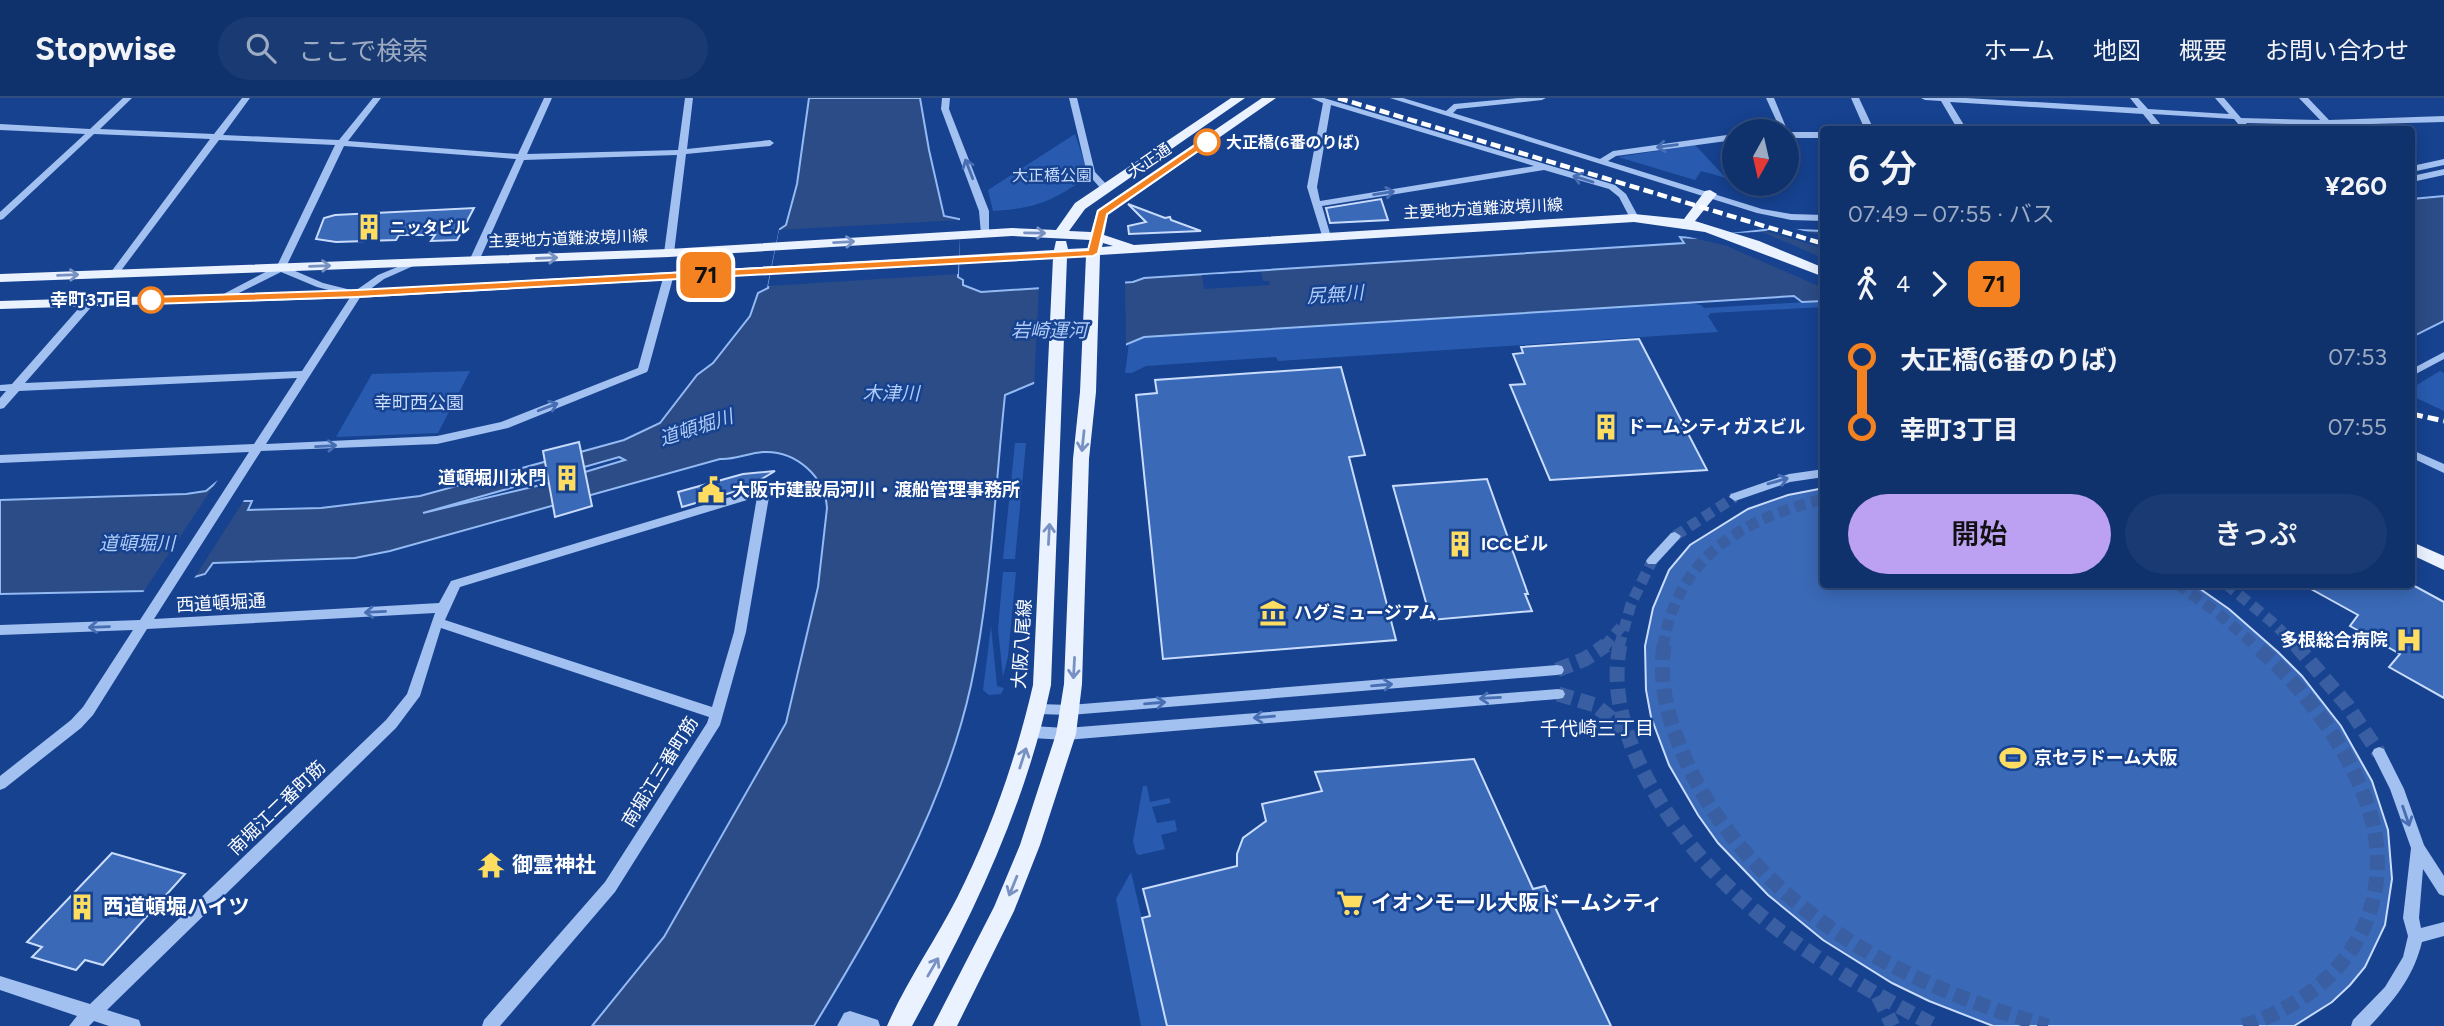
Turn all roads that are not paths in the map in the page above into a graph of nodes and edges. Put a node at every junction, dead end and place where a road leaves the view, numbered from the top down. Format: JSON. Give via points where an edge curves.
{"nodes":[{"id":1,"x":128,"y":98,"type":"edge"},
{"id":2,"x":246,"y":98,"type":"edge"},
{"id":3,"x":377,"y":98,"type":"edge"},
{"id":4,"x":548,"y":98,"type":"edge"},
{"id":5,"x":689,"y":98,"type":"edge"},
{"id":6,"x":946,"y":98,"type":"edge"},
{"id":7,"x":1073,"y":98,"type":"edge"},
{"id":8,"x":1239,"y":98,"type":"edge"},
{"id":9,"x":1270,"y":98,"type":"edge"},
{"id":10,"x":1315,"y":98,"type":"edge"},
{"id":11,"x":1394,"y":98,"type":"edge"},
{"id":12,"x":1542,"y":98,"type":"edge"},
{"id":13,"x":1770,"y":98,"type":"edge"},
{"id":14,"x":1855,"y":98,"type":"edge"},
{"id":15,"x":1925,"y":98,"type":"edge"},
{"id":16,"x":2134,"y":98,"type":"edge"},
{"id":17,"x":2219,"y":98,"type":"edge"},
{"id":18,"x":2303,"y":98,"type":"edge"},
{"id":19,"x":1943,"y":99,"type":"edge"},
{"id":20,"x":1327,"y":102,"type":"junction"},
{"id":21,"x":2147,"y":112,"type":"junction"},
{"id":22,"x":1448,"y":114,"type":"junction"},
{"id":23,"x":2444,"y":118,"type":"edge"},
{"id":24,"x":1780,"y":119,"type":"edge"},
{"id":25,"x":2238,"y":119,"type":"junction"},
{"id":26,"x":1322,"y":121,"type":"joint"},
{"id":27,"x":2327,"y":122,"type":"junction"},
{"id":28,"x":1868,"y":126,"type":"edge"},
{"id":29,"x":1960,"y":126,"type":"edge"},
{"id":30,"x":2158,"y":126,"type":"edge"},
{"id":31,"x":2244,"y":126,"type":"edge"},
{"id":32,"x":2331,"y":126,"type":"edge"},
{"id":33,"x":0,"y":127,"type":"edge"},
{"id":34,"x":92,"y":132,"type":"junction"},
{"id":35,"x":1799,"y":134,"type":"edge"},
{"id":36,"x":1820,"y":135,"type":"edge"},
{"id":37,"x":214,"y":138,"type":"junction"},
{"id":38,"x":1530,"y":139,"type":"junction"},
{"id":39,"x":1722,"y":139,"type":"edge"},
{"id":40,"x":770,"y":143,"type":"dead end"},
{"id":41,"x":341,"y":144,"type":"junction"},
{"id":42,"x":684,"y":152,"type":"junction"},
{"id":43,"x":520,"y":157,"type":"junction"},
{"id":44,"x":1511,"y":157,"type":"junction"},
{"id":45,"x":1603,"y":161,"type":"junction"},
{"id":46,"x":2444,"y":162,"type":"edge"},
{"id":47,"x":1544,"y":167,"type":"junction"},
{"id":48,"x":2415,"y":168,"type":"edge"},
{"id":49,"x":2444,"y":172,"type":"edge"},
{"id":50,"x":2415,"y":178,"type":"edge"},
{"id":51,"x":1105,"y":188,"type":"junction"},
{"id":52,"x":1710,"y":194,"type":"junction"},
{"id":53,"x":1317,"y":205,"type":"junction"},
{"id":54,"x":1745,"y":206,"type":"junction"},
{"id":55,"x":1820,"y":210,"type":"edge"},
{"id":56,"x":0,"y":217,"type":"edge"},
{"id":57,"x":1634,"y":218,"type":"junction"},
{"id":58,"x":1820,"y":218,"type":"edge"},
{"id":59,"x":1688,"y":222,"type":"junction"},
{"id":60,"x":1061,"y":233,"type":"junction"},
{"id":61,"x":986,"y":234,"type":"junction"},
{"id":62,"x":1095,"y":236,"type":"junction"},
{"id":63,"x":1325,"y":237,"type":"junction"},
{"id":64,"x":1135,"y":249,"type":"junction"},
{"id":65,"x":669,"y":253,"type":"junction"},
{"id":66,"x":1093,"y":253,"type":"junction"},
{"id":67,"x":1061,"y":255,"type":"junction"},
{"id":68,"x":474,"y":261,"type":"junction"},
{"id":69,"x":415,"y":263,"type":"junction"},
{"id":70,"x":282,"y":268,"type":"junction"},
{"id":71,"x":1820,"y":271,"type":"edge"},
{"id":72,"x":114,"y":274,"type":"junction"},
{"id":73,"x":0,"y":278,"type":"edge"},
{"id":74,"x":668,"y":278,"type":"junction"},
{"id":75,"x":357,"y":294,"type":"junction"},
{"id":76,"x":219,"y":299,"type":"junction"},
{"id":77,"x":90,"y":302,"type":"junction"},
{"id":78,"x":0,"y":305,"type":"edge"},
{"id":79,"x":2444,"y":355,"type":"edge"},
{"id":80,"x":2415,"y":371,"type":"edge"},
{"id":81,"x":307,"y":374,"type":"junction"},
{"id":82,"x":0,"y":388,"type":"edge"},
{"id":83,"x":15,"y":388,"type":"junction"},
{"id":84,"x":0,"y":405,"type":"edge"},
{"id":85,"x":258,"y":449,"type":"junction"},
{"id":86,"x":2415,"y":455,"type":"edge"},
{"id":87,"x":0,"y":459,"type":"edge"},
{"id":88,"x":2444,"y":469,"type":"edge"},
{"id":89,"x":1820,"y":474,"type":"edge"},
{"id":90,"x":764,"y":491,"type":"joint"},
{"id":91,"x":1735,"y":497,"type":"tunnel mouth"},
{"id":92,"x":1675,"y":536,"type":"tunnel mouth"},
{"id":93,"x":2415,"y":550,"type":"edge"},
{"id":94,"x":1652,"y":562,"type":"tunnel mouth"},
{"id":95,"x":2444,"y":564,"type":"edge"},
{"id":96,"x":440,"y":615,"type":"junction"},
{"id":97,"x":143,"y":625,"type":"junction"},
{"id":98,"x":0,"y":630,"type":"edge"},
{"id":99,"x":1557,"y":670,"type":"tunnel mouth"},
{"id":100,"x":1559,"y":694,"type":"tunnel mouth"},
{"id":101,"x":1038,"y":709,"type":"junction"},
{"id":102,"x":1070,"y":710,"type":"junction"},
{"id":103,"x":717,"y":714,"type":"junction"},
{"id":104,"x":1032,"y":732,"type":"junction"},
{"id":105,"x":1066,"y":734,"type":"junction"},
{"id":106,"x":2379,"y":753,"type":"tunnel mouth"},
{"id":107,"x":0,"y":784,"type":"edge"},
{"id":108,"x":2418,"y":848,"type":"junction"},
{"id":109,"x":2444,"y":889,"type":"edge"},
{"id":110,"x":2444,"y":929,"type":"edge"},
{"id":111,"x":2416,"y":936,"type":"junction"},
{"id":112,"x":0,"y":984,"type":"edge"},
{"id":113,"x":92,"y":1013,"type":"junction"},
{"id":114,"x":77,"y":1026,"type":"edge"},
{"id":115,"x":134,"y":1026,"type":"edge"},
{"id":116,"x":491,"y":1026,"type":"edge"},
{"id":117,"x":845,"y":1026,"type":"edge"},
{"id":118,"x":872,"y":1026,"type":"edge"},
{"id":119,"x":899,"y":1026,"type":"edge"},
{"id":120,"x":945,"y":1026,"type":"edge"},
{"id":121,"x":2359,"y":1026,"type":"edge"}],
"edges":[{"from":1,"to":34,"type":"street"},
{"from":2,"to":37,"type":"street"},
{"from":3,"to":41,"type":"street"},
{"from":4,"to":43,"type":"street"},
{"from":5,"to":42,"type":"street"},
{"from":61,"to":6,"type":"street","one_way":true,"via":[[984,211],[945,109]]},
{"from":7,"to":51,"type":"street","via":[[1091,173]]},
{"from":8,"to":51,"type":"main road","name":"大正通"},
{"from":9,"to":62,"type":"main road","name":"大正通","via":[[1102,213]]},
{"from":10,"to":20,"type":"street"},
{"from":11,"to":22,"type":"street"},
{"from":12,"to":22,"type":"street","via":[[1454,107]]},
{"from":13,"to":24,"type":"street"},
{"from":14,"to":28,"type":"street"},
{"from":15,"to":19,"type":"street"},
{"from":16,"to":21,"type":"street"},
{"from":17,"to":25,"type":"street"},
{"from":18,"to":27,"type":"street"},
{"from":19,"to":21,"type":"street"},
{"from":19,"to":29,"type":"street"},
{"from":20,"to":26,"type":"street"},
{"from":20,"to":44,"type":"street"},
{"from":21,"to":25,"type":"street"},
{"from":21,"to":30,"type":"street"},
{"from":22,"to":38,"type":"street"},
{"from":23,"to":27,"type":"street"},
{"from":25,"to":27,"type":"street"},
{"from":25,"to":31,"type":"street"},
{"from":26,"to":53,"type":"street","via":[[1312,187]]},
{"from":27,"to":32,"type":"street"},
{"from":33,"to":34,"type":"street"},
{"from":34,"to":37,"type":"street"},
{"from":34,"to":56,"type":"street"},
{"from":35,"to":36,"type":"street"},
{"from":37,"to":41,"type":"street"},
{"from":37,"to":72,"type":"street"},
{"from":38,"to":44,"type":"street"},
{"from":38,"to":45,"type":"street"},
{"from":39,"to":45,"type":"street","one_way":true,"via":[[1613,153]]},
{"from":40,"to":42,"type":"street"},
{"from":41,"to":43,"type":"street"},
{"from":41,"to":70,"type":"street"},
{"from":42,"to":43,"type":"street"},
{"from":42,"to":65,"type":"street"},
{"from":43,"to":68,"type":"street"},
{"from":44,"to":47,"type":"street"},
{"from":45,"to":52,"type":"street"},
{"from":46,"to":48,"type":"street"},
{"from":53,"to":47,"type":"street","one_way":true},
{"from":57,"to":47,"type":"street","one_way":true,"via":[[1623,196],[1612,187]]},
{"from":49,"to":50,"type":"street"},
{"from":51,"to":60,"type":"main road","name":"大正通","via":[[1080,206]]},
{"from":52,"to":54,"type":"street"},
{"from":52,"to":59,"type":"main road"},
{"from":53,"to":63,"type":"street"},
{"from":54,"to":55,"type":"street"},
{"from":54,"to":58,"type":"street","via":[[1772,214]]},
{"from":57,"to":59,"type":"main road","name":"主要地方道難波境川線"},
{"from":57,"to":63,"type":"main road","name":"主要地方道難波境川線"},
{"from":59,"to":71,"type":"main road","name":"主要地方道難波境川線","via":[[1732,234]]},
{"from":61,"to":60,"type":"main road","name":"主要地方道難波境川線","one_way":true},
{"from":60,"to":62,"type":"main road","name":"主要地方道難波境川線"},
{"from":60,"to":67,"type":"main road","name":"大阪八尾線"},
{"from":65,"to":61,"type":"main road","name":"主要地方道難波境川線","one_way":true},
{"from":62,"to":64,"type":"main road","name":"主要地方道難波境川線"},
{"from":62,"to":66,"type":"main road"},
{"from":63,"to":64,"type":"main road","name":"主要地方道難波境川線"},
{"from":64,"to":66,"type":"main road","name":"主要地方道難波境川線"},
{"from":68,"to":65,"type":"main road","name":"主要地方道難波境川線","one_way":true},
{"from":66,"to":67,"type":"main road","name":"主要地方道難波境川線"},
{"from":66,"to":102,"type":"main road","one_way":true},
{"from":67,"to":74,"type":"main road","name":"主要地方道難波境川線"},
{"from":101,"to":67,"type":"main road","name":"大阪八尾線","one_way":true},
{"from":68,"to":69,"type":"main road","name":"主要地方道難波境川線"},
{"from":70,"to":69,"type":"main road","name":"主要地方道難波境川線","one_way":true},
{"from":69,"to":75,"type":"street","via":[[381,277]]},
{"from":70,"to":72,"type":"main road","name":"主要地方道難波境川線"},
{"from":70,"to":75,"type":"street","via":[[320,285]]},
{"from":70,"to":76,"type":"street"},
{"from":73,"to":72,"type":"main road","name":"主要地方道難波境川線","one_way":true},
{"from":74,"to":75,"type":"main road","name":"主要地方道難波境川線"},
{"from":85,"to":74,"type":"street","one_way":true,"via":[[437,440],[504,425],[643,370]]},
{"from":75,"to":76,"type":"main road","name":"主要地方道難波境川線"},
{"from":75,"to":81,"type":"street"},
{"from":76,"to":77,"type":"main road","name":"主要地方道難波境川線"},
{"from":77,"to":78,"type":"main road","name":"主要地方道難波境川線"},
{"from":77,"to":83,"type":"street"},
{"from":79,"to":80,"type":"street"},
{"from":81,"to":83,"type":"street"},
{"from":81,"to":85,"type":"street"},
{"from":82,"to":83,"type":"street"},
{"from":83,"to":84,"type":"street"},
{"from":85,"to":87,"type":"street"},
{"from":85,"to":97,"type":"street"},
{"from":86,"to":88,"type":"street"},
{"from":91,"to":89,"type":"street","one_way":true,"via":[[1789,478]]},
{"from":90,"to":96,"type":"street","name":"南堀江二番町筋","via":[[455,584]]},
{"from":90,"to":103,"type":"street","name":"南堀江三番町筋","via":[[740,632]]},
{"from":92,"to":94,"type":"street"},
{"from":93,"to":95,"type":"main road"},
{"from":96,"to":97,"type":"street","name":"西道頓堀通","one_way":true},
{"from":96,"to":103,"type":"street"},
{"from":96,"to":113,"type":"street","name":"南堀江二番町筋","via":[[413,696],[391,724]]},
{"from":97,"to":98,"type":"street","name":"西道頓堀通","one_way":true},
{"from":97,"to":107,"type":"street","via":[[88,711]]},
{"from":102,"to":99,"type":"street","one_way":true},
{"from":100,"to":105,"type":"street","one_way":true},
{"from":101,"to":102,"type":"street"},
{"from":101,"to":104,"type":"main road","name":"大阪八尾線"},
{"from":102,"to":105,"type":"main road"},
{"from":103,"to":116,"type":"street","name":"南堀江三番町筋","via":[[610,887]]},
{"from":104,"to":105,"type":"street"},
{"from":119,"to":104,"type":"main road","name":"大阪八尾線","one_way":true,"via":[[977,883]]},
{"from":105,"to":120,"type":"main road","one_way":true,"via":[[1003,911]]},
{"from":106,"to":108,"type":"street","one_way":true},
{"from":108,"to":109,"type":"street"},
{"from":108,"to":111,"type":"street","via":[[2411,918]]},
{"from":110,"to":111,"type":"street"},
{"from":111,"to":121,"type":"street","via":[[2410,959],[2391,992]]},
{"from":112,"to":113,"type":"street"},
{"from":113,"to":114,"type":"street","name":"南堀江二番町筋"},
{"from":113,"to":115,"type":"street"},
{"from":117,"to":118,"type":"street","via":[[850,1019]]}]}
